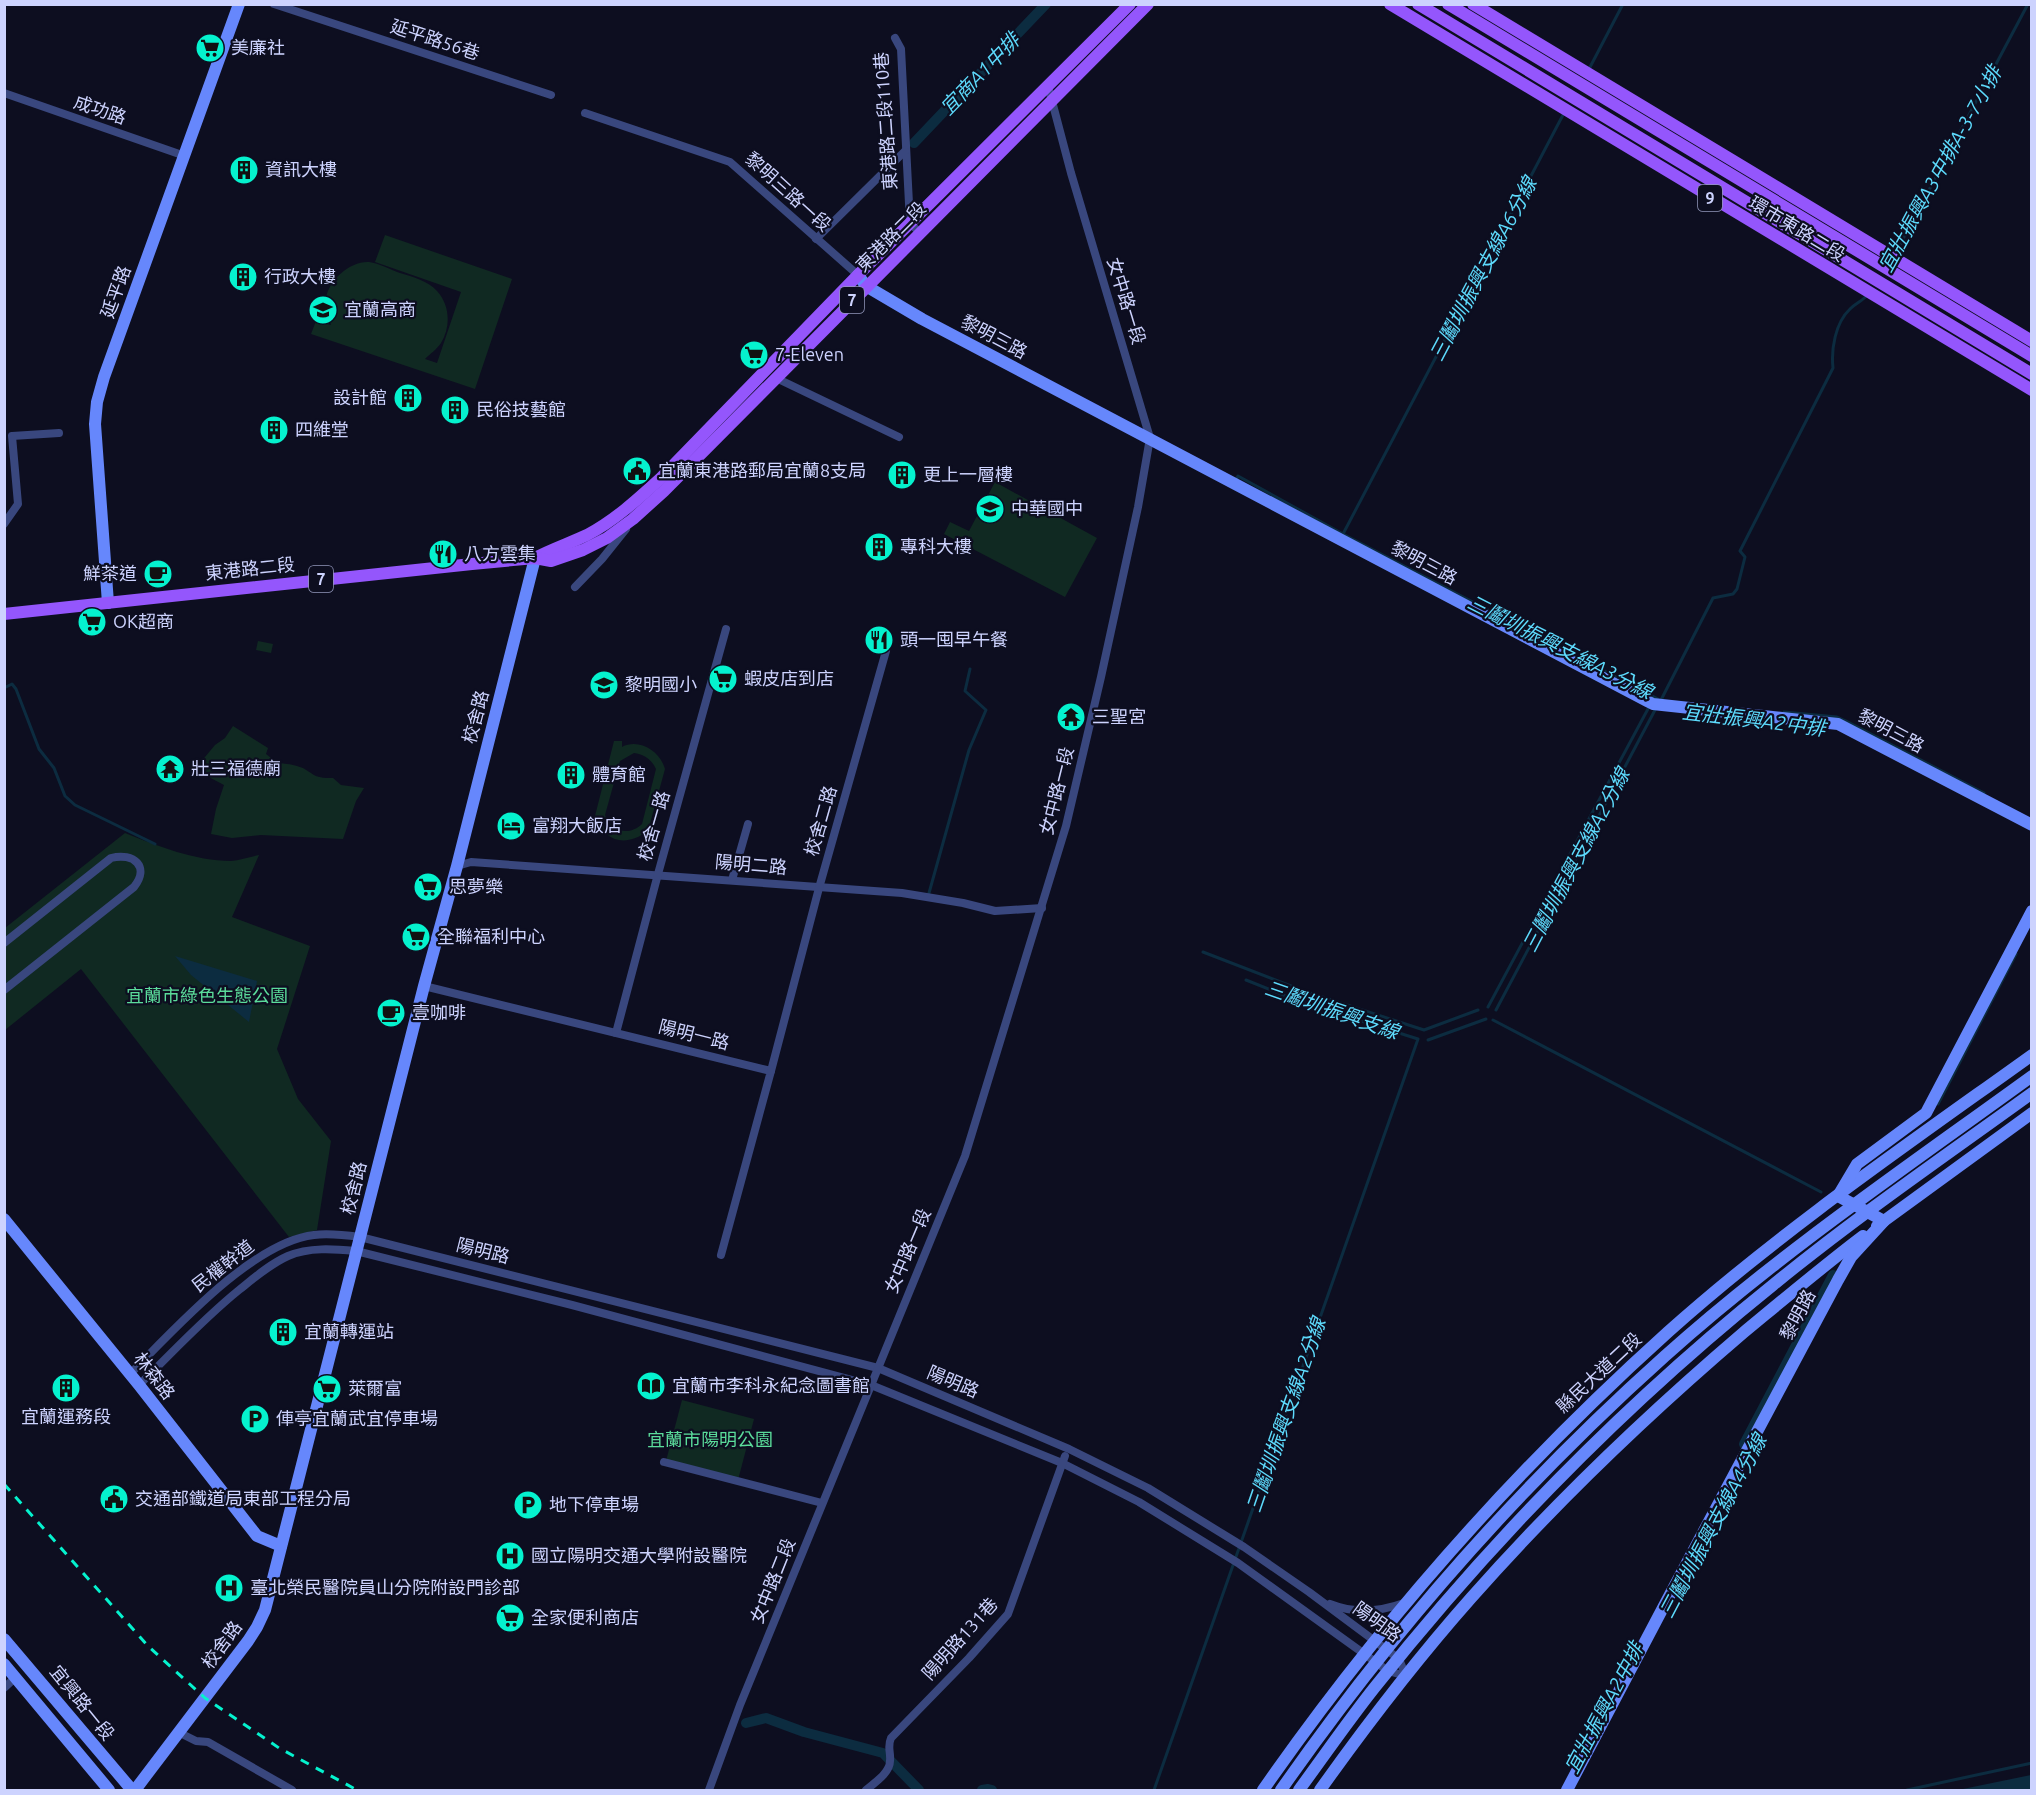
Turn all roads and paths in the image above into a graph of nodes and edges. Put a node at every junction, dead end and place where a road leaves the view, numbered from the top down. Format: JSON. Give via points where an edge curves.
{"nodes":[{"id":1,"x":239,"y":4,"type":"edge"},
{"id":2,"x":274,"y":4,"type":"edge"},
{"id":3,"x":1130,"y":4,"type":"edge"},
{"id":4,"x":1148,"y":4,"type":"edge"},
{"id":5,"x":1390,"y":4,"type":"edge"},
{"id":6,"x":1418,"y":4,"type":"edge"},
{"id":7,"x":1448,"y":4,"type":"edge"},
{"id":8,"x":1473,"y":4,"type":"edge"},
{"id":9,"x":895,"y":38,"type":"dead end"},
{"id":10,"x":1048,"y":86,"type":"junction"},
{"id":11,"x":4,"y":93,"type":"edge"},
{"id":12,"x":551,"y":95,"type":"dead end"},
{"id":13,"x":1051,"y":102,"type":"junction"},
{"id":14,"x":585,"y":113,"type":"dead end"},
{"id":15,"x":905,"y":151,"type":"junction"},
{"id":16,"x":185,"y":156,"type":"junction"},
{"id":17,"x":910,"y":223,"type":"junction"},
{"id":18,"x":920,"y":233,"type":"junction"},
{"id":19,"x":816,"y":239,"type":"junction"},
{"id":20,"x":858,"y":275,"type":"junction"},
{"id":21,"x":866,"y":286,"type":"junction"},
{"id":22,"x":2031,"y":341,"type":"edge"},
{"id":23,"x":2031,"y":356,"type":"edge"},
{"id":24,"x":2031,"y":374,"type":"edge"},
{"id":25,"x":776,"y":378,"type":"junction"},
{"id":26,"x":2031,"y":390,"type":"edge"},
{"id":27,"x":58,"y":434,"type":"dead end"},
{"id":28,"x":899,"y":437,"type":"dead end"},
{"id":29,"x":1150,"y":438,"type":"junction"},
{"id":30,"x":633,"y":519,"type":"junction"},
{"id":31,"x":4,"y":524,"type":"edge"},
{"id":32,"x":535,"y":558,"type":"junction"},
{"id":33,"x":575,"y":587,"type":"dead end"},
{"id":34,"x":108,"y":603,"type":"junction"},
{"id":35,"x":4,"y":614,"type":"edge"},
{"id":36,"x":726,"y":629,"type":"dead end"},
{"id":37,"x":886,"y":651,"type":"dead end"},
{"id":38,"x":748,"y":824,"type":"dead end"},
{"id":39,"x":2031,"y":825,"type":"edge"},
{"id":40,"x":457,"y":866,"type":"junction"},
{"id":41,"x":658,"y":874,"type":"junction"},
{"id":42,"x":732,"y":880,"type":"junction"},
{"id":43,"x":819,"y":888,"type":"junction"},
{"id":44,"x":1042,"y":908,"type":"junction"},
{"id":45,"x":2031,"y":911,"type":"edge"},
{"id":46,"x":4,"y":943,"type":"edge"},
{"id":47,"x":424,"y":986,"type":"junction"},
{"id":48,"x":4,"y":990,"type":"edge"},
{"id":49,"x":616,"y":1033,"type":"junction"},
{"id":50,"x":2031,"y":1055,"type":"edge"},
{"id":51,"x":771,"y":1071,"type":"junction"},
{"id":52,"x":2031,"y":1076,"type":"edge"},
{"id":53,"x":2031,"y":1093,"type":"edge"},
{"id":54,"x":1926,"y":1113,"type":"junction"},
{"id":55,"x":2031,"y":1113,"type":"edge"},
{"id":56,"x":1939,"y":1121,"type":"junction"},
{"id":57,"x":1838,"y":1196,"type":"junction"},
{"id":58,"x":1854,"y":1205,"type":"junction"},
{"id":59,"x":1867,"y":1212,"type":"junction"},
{"id":60,"x":4,"y":1219,"type":"edge"},
{"id":61,"x":1884,"y":1221,"type":"junction"},
{"id":62,"x":360,"y":1237,"type":"junction"},
{"id":63,"x":356,"y":1251,"type":"junction"},
{"id":64,"x":721,"y":1255,"type":"dead end"},
{"id":65,"x":1825,"y":1264,"type":"junction"},
{"id":66,"x":1838,"y":1280,"type":"junction"},
{"id":67,"x":878,"y":1368,"type":"junction"},
{"id":68,"x":130,"y":1374,"type":"junction"},
{"id":69,"x":871,"y":1385,"type":"junction"},
{"id":70,"x":139,"y":1386,"type":"junction"},
{"id":71,"x":1553,"y":1441,"type":"junction"},
{"id":72,"x":1567,"y":1449,"type":"junction"},
{"id":73,"x":1064,"y":1460,"type":"junction"},
{"id":74,"x":664,"y":1462,"type":"dead end"},
{"id":75,"x":822,"y":1503,"type":"junction"},
{"id":76,"x":281,"y":1546,"type":"junction"},
{"id":77,"x":1309,"y":1592,"type":"junction"},
{"id":78,"x":1404,"y":1603,"type":"junction"},
{"id":79,"x":4,"y":1639,"type":"edge"},
{"id":80,"x":1375,"y":1641,"type":"junction"},
{"id":81,"x":1386,"y":1649,"type":"junction"},
{"id":82,"x":1364,"y":1654,"type":"junction"},
{"id":83,"x":1399,"y":1659,"type":"junction"},
{"id":84,"x":1375,"y":1662,"type":"junction"},
{"id":85,"x":4,"y":1664,"type":"edge"},
{"id":86,"x":1388,"y":1671,"type":"junction"},
{"id":87,"x":1406,"y":1676,"type":"junction"},
{"id":88,"x":16,"y":1677,"type":"junction"},
{"id":89,"x":4,"y":1688,"type":"edge"},
{"id":90,"x":180,"y":1732,"type":"junction"},
{"id":91,"x":109,"y":1791,"type":"edge"},
{"id":92,"x":133,"y":1791,"type":"edge"},
{"id":93,"x":291,"y":1791,"type":"edge"},
{"id":94,"x":709,"y":1791,"type":"edge"},
{"id":95,"x":866,"y":1791,"type":"edge"},
{"id":96,"x":1263,"y":1791,"type":"edge"},
{"id":97,"x":1281,"y":1791,"type":"edge"},
{"id":98,"x":1299,"y":1791,"type":"edge"},
{"id":99,"x":1320,"y":1791,"type":"edge"},
{"id":100,"x":1567,"y":1791,"type":"edge"}],
"edges":[{"from":1,"to":16,"type":"street","name":"延平路"},
{"from":2,"to":12,"type":"street","name":"延平路56巷"},
{"from":3,"to":10,"type":"main road","name":"東港路二段","number":"7"},
{"from":4,"to":13,"type":"main road","name":"東港路二段","number":"7"},
{"from":5,"to":26,"type":"main road","name":"環市東路二段","number":"9"},
{"from":6,"to":24,"type":"main road","name":"環市東路二段","number":"9"},
{"from":7,"to":23,"type":"main road","name":"環市東路二段","number":"9"},
{"from":8,"to":22,"type":"main road","name":"環市東路二段","number":"9"},
{"from":9,"to":15,"type":"street","name":"東港路二段110巷","via":[[901,49]]},
{"from":10,"to":13,"type":"street","name":"女中路一段"},
{"from":10,"to":17,"type":"main road","name":"東港路二段","number":"7"},
{"from":11,"to":16,"type":"street","name":"成功路"},
{"from":13,"to":18,"type":"main road","name":"東港路二段","number":"7"},
{"from":13,"to":29,"type":"street","name":"女中路一段"},
{"from":14,"to":19,"type":"street","name":"黎明三路一段","via":[[730,162]]},
{"from":15,"to":17,"type":"street","name":"東港路二段110巷"},
{"from":15,"to":19,"type":"street"},
{"from":16,"to":34,"type":"street","name":"延平路","via":[[97,402],[95,424]]},
{"from":17,"to":18,"type":"street"},
{"from":17,"to":20,"type":"main road","name":"東港路二段","number":"7"},
{"from":18,"to":21,"type":"main road","name":"東港路二段","number":"7"},
{"from":19,"to":20,"type":"street","name":"黎明三路一段"},
{"from":20,"to":21,"type":"street","name":"黎明三路"},
{"from":20,"to":32,"type":"main road","name":"東港路二段","number":"7","via":[[630,506],[589,534]]},
{"from":21,"to":25,"type":"main road","name":"東港路二段","number":"7"},
{"from":21,"to":29,"type":"street","name":"黎明三路"},
{"from":25,"to":28,"type":"street"},
{"from":25,"to":30,"type":"main road","name":"東港路二段","number":"7"},
{"from":27,"to":31,"type":"street","via":[[12,436],[18,504]]},
{"from":29,"to":39,"type":"street","name":"黎明三路","via":[[1647,701],[1838,724]]},
{"from":29,"to":44,"type":"street","name":"女中路一段","via":[[1124,577],[1079,773]]},
{"from":30,"to":32,"type":"main road","name":"東港路二段","number":"7","via":[[583,550],[551,561]]},
{"from":30,"to":33,"type":"street"},
{"from":32,"to":34,"type":"main road","name":"東港路二段","number":"7"},
{"from":32,"to":40,"type":"street","name":"校舍路"},
{"from":34,"to":35,"type":"main road","name":"東港路二段","number":"7"},
{"from":36,"to":41,"type":"street","name":"校舍一路"},
{"from":37,"to":43,"type":"street","name":"校舍二路"},
{"from":38,"to":42,"type":"street"},
{"from":40,"to":41,"type":"street","name":"陽明二路","via":[[471,862]]},
{"from":40,"to":47,"type":"street","name":"校舍路"},
{"from":41,"to":42,"type":"street","name":"陽明二路"},
{"from":41,"to":49,"type":"street","name":"校舍一路"},
{"from":42,"to":43,"type":"street","name":"陽明二路"},
{"from":43,"to":44,"type":"street","name":"陽明二路","via":[[902,893],[995,911]]},
{"from":43,"to":51,"type":"street","name":"校舍二路"},
{"from":44,"to":67,"type":"street","name":"女中路一段","via":[[965,1156]]},
{"from":45,"to":54,"type":"street"},
{"from":46,"to":48,"type":"street","via":[[111,858],[125,856],[138,864],[141,876],[134,888]]},
{"from":47,"to":49,"type":"street","name":"陽明一路"},
{"from":47,"to":62,"type":"street","name":"校舍路"},
{"from":49,"to":51,"type":"street","name":"陽明一路"},
{"from":50,"to":56,"type":"street","name":"縣民大道二段"},
{"from":51,"to":64,"type":"street"},
{"from":52,"to":58,"type":"street","name":"縣民大道二段"},
{"from":53,"to":59,"type":"street"},
{"from":54,"to":56,"type":"street"},
{"from":54,"to":57,"type":"street","via":[[1857,1164]]},
{"from":55,"to":61,"type":"street"},
{"from":56,"to":57,"type":"street","name":"縣民大道二段"},
{"from":57,"to":58,"type":"street"},
{"from":57,"to":71,"type":"street","name":"縣民大道二段","via":[[1668,1332]]},
{"from":58,"to":59,"type":"street"},
{"from":58,"to":72,"type":"street","name":"縣民大道二段","via":[[1730,1300]]},
{"from":59,"to":61,"type":"street"},
{"from":59,"to":83,"type":"street","via":[[1687,1358],[1582,1456],[1446,1602]]},
{"from":60,"to":68,"type":"street","name":"林森路"},
{"from":61,"to":65,"type":"street"},
{"from":61,"to":66,"type":"street","name":"黎明路","via":[[1851,1257]]},
{"from":62,"to":63,"type":"street","name":"校舍路"},
{"from":62,"to":67,"type":"street","name":"陽明路"},
{"from":62,"to":68,"type":"street","name":"民權幹道","via":[[313,1235],[268,1251],[201,1304]]},
{"from":63,"to":69,"type":"street","name":"陽明路"},
{"from":63,"to":70,"type":"street","name":"民權幹道","via":[[327,1249],[287,1256],[277,1262],[211,1313]]},
{"from":63,"to":76,"type":"street","name":"校舍路"},
{"from":65,"to":66,"type":"street","via":[[1837,1267]]},
{"from":65,"to":87,"type":"street","via":[[1697,1372],[1613,1450],[1470,1599]]},
{"from":66,"to":100,"type":"street","name":"黎明路"},
{"from":67,"to":69,"type":"street","name":"女中路一段"},
{"from":67,"to":77,"type":"street","name":"陽明路","via":[[1069,1449],[1148,1488],[1244,1546]]},
{"from":68,"to":70,"type":"street","name":"林森路"},
{"from":69,"to":73,"type":"street","name":"陽明路"},
{"from":69,"to":75,"type":"street","name":"女中路二段"},
{"from":70,"to":76,"type":"street","name":"林森路","via":[[257,1536]]},
{"from":71,"to":72,"type":"street"},
{"from":71,"to":78,"type":"street","name":"縣民大道二段"},
{"from":72,"to":81,"type":"street","name":"縣民大道二段","via":[[1441,1583]]},
{"from":73,"to":82,"type":"street","name":"陽明路","via":[[1238,1563]]},
{"from":73,"to":95,"type":"street","name":"陽明路131巷","via":[[1008,1614],[891,1738],[891,1763]]},
{"from":74,"to":75,"type":"street"},
{"from":75,"to":94,"type":"street","name":"女中路二段"},
{"from":76,"to":90,"type":"street","name":"校舍路","via":[[258,1627]]},
{"from":77,"to":78,"type":"street","via":[[1339,1608],[1356,1611],[1381,1610]]},
{"from":77,"to":80,"type":"street","name":"陽明路"},
{"from":78,"to":80,"type":"street","name":"縣民大道二段"},
{"from":79,"to":92,"type":"street","name":"宜興路一段"},
{"from":80,"to":81,"type":"street","name":"陽明路"},
{"from":80,"to":82,"type":"street","name":"縣民大道二段"},
{"from":81,"to":83,"type":"street","name":"陽明路"},
{"from":81,"to":84,"type":"street","name":"縣民大道二段"},
{"from":82,"to":84,"type":"street","name":"陽明路"},
{"from":82,"to":96,"type":"street","name":"縣民大道二段"},
{"from":83,"to":86,"type":"street"},
{"from":83,"to":87,"type":"street","name":"陽明路"},
{"from":84,"to":86,"type":"street","name":"陽明路"},
{"from":84,"to":97,"type":"street","name":"縣民大道二段"},
{"from":85,"to":88,"type":"street","name":"宜興路一段"},
{"from":86,"to":87,"type":"street","name":"陽明路"},
{"from":86,"to":98,"type":"street"},
{"from":87,"to":99,"type":"street"},
{"from":88,"to":89,"type":"street"},
{"from":88,"to":91,"type":"street","name":"宜興路一段"},
{"from":90,"to":92,"type":"street","name":"校舍路"},
{"from":90,"to":93,"type":"street","via":[[196,1741],[208,1742]]}]}
